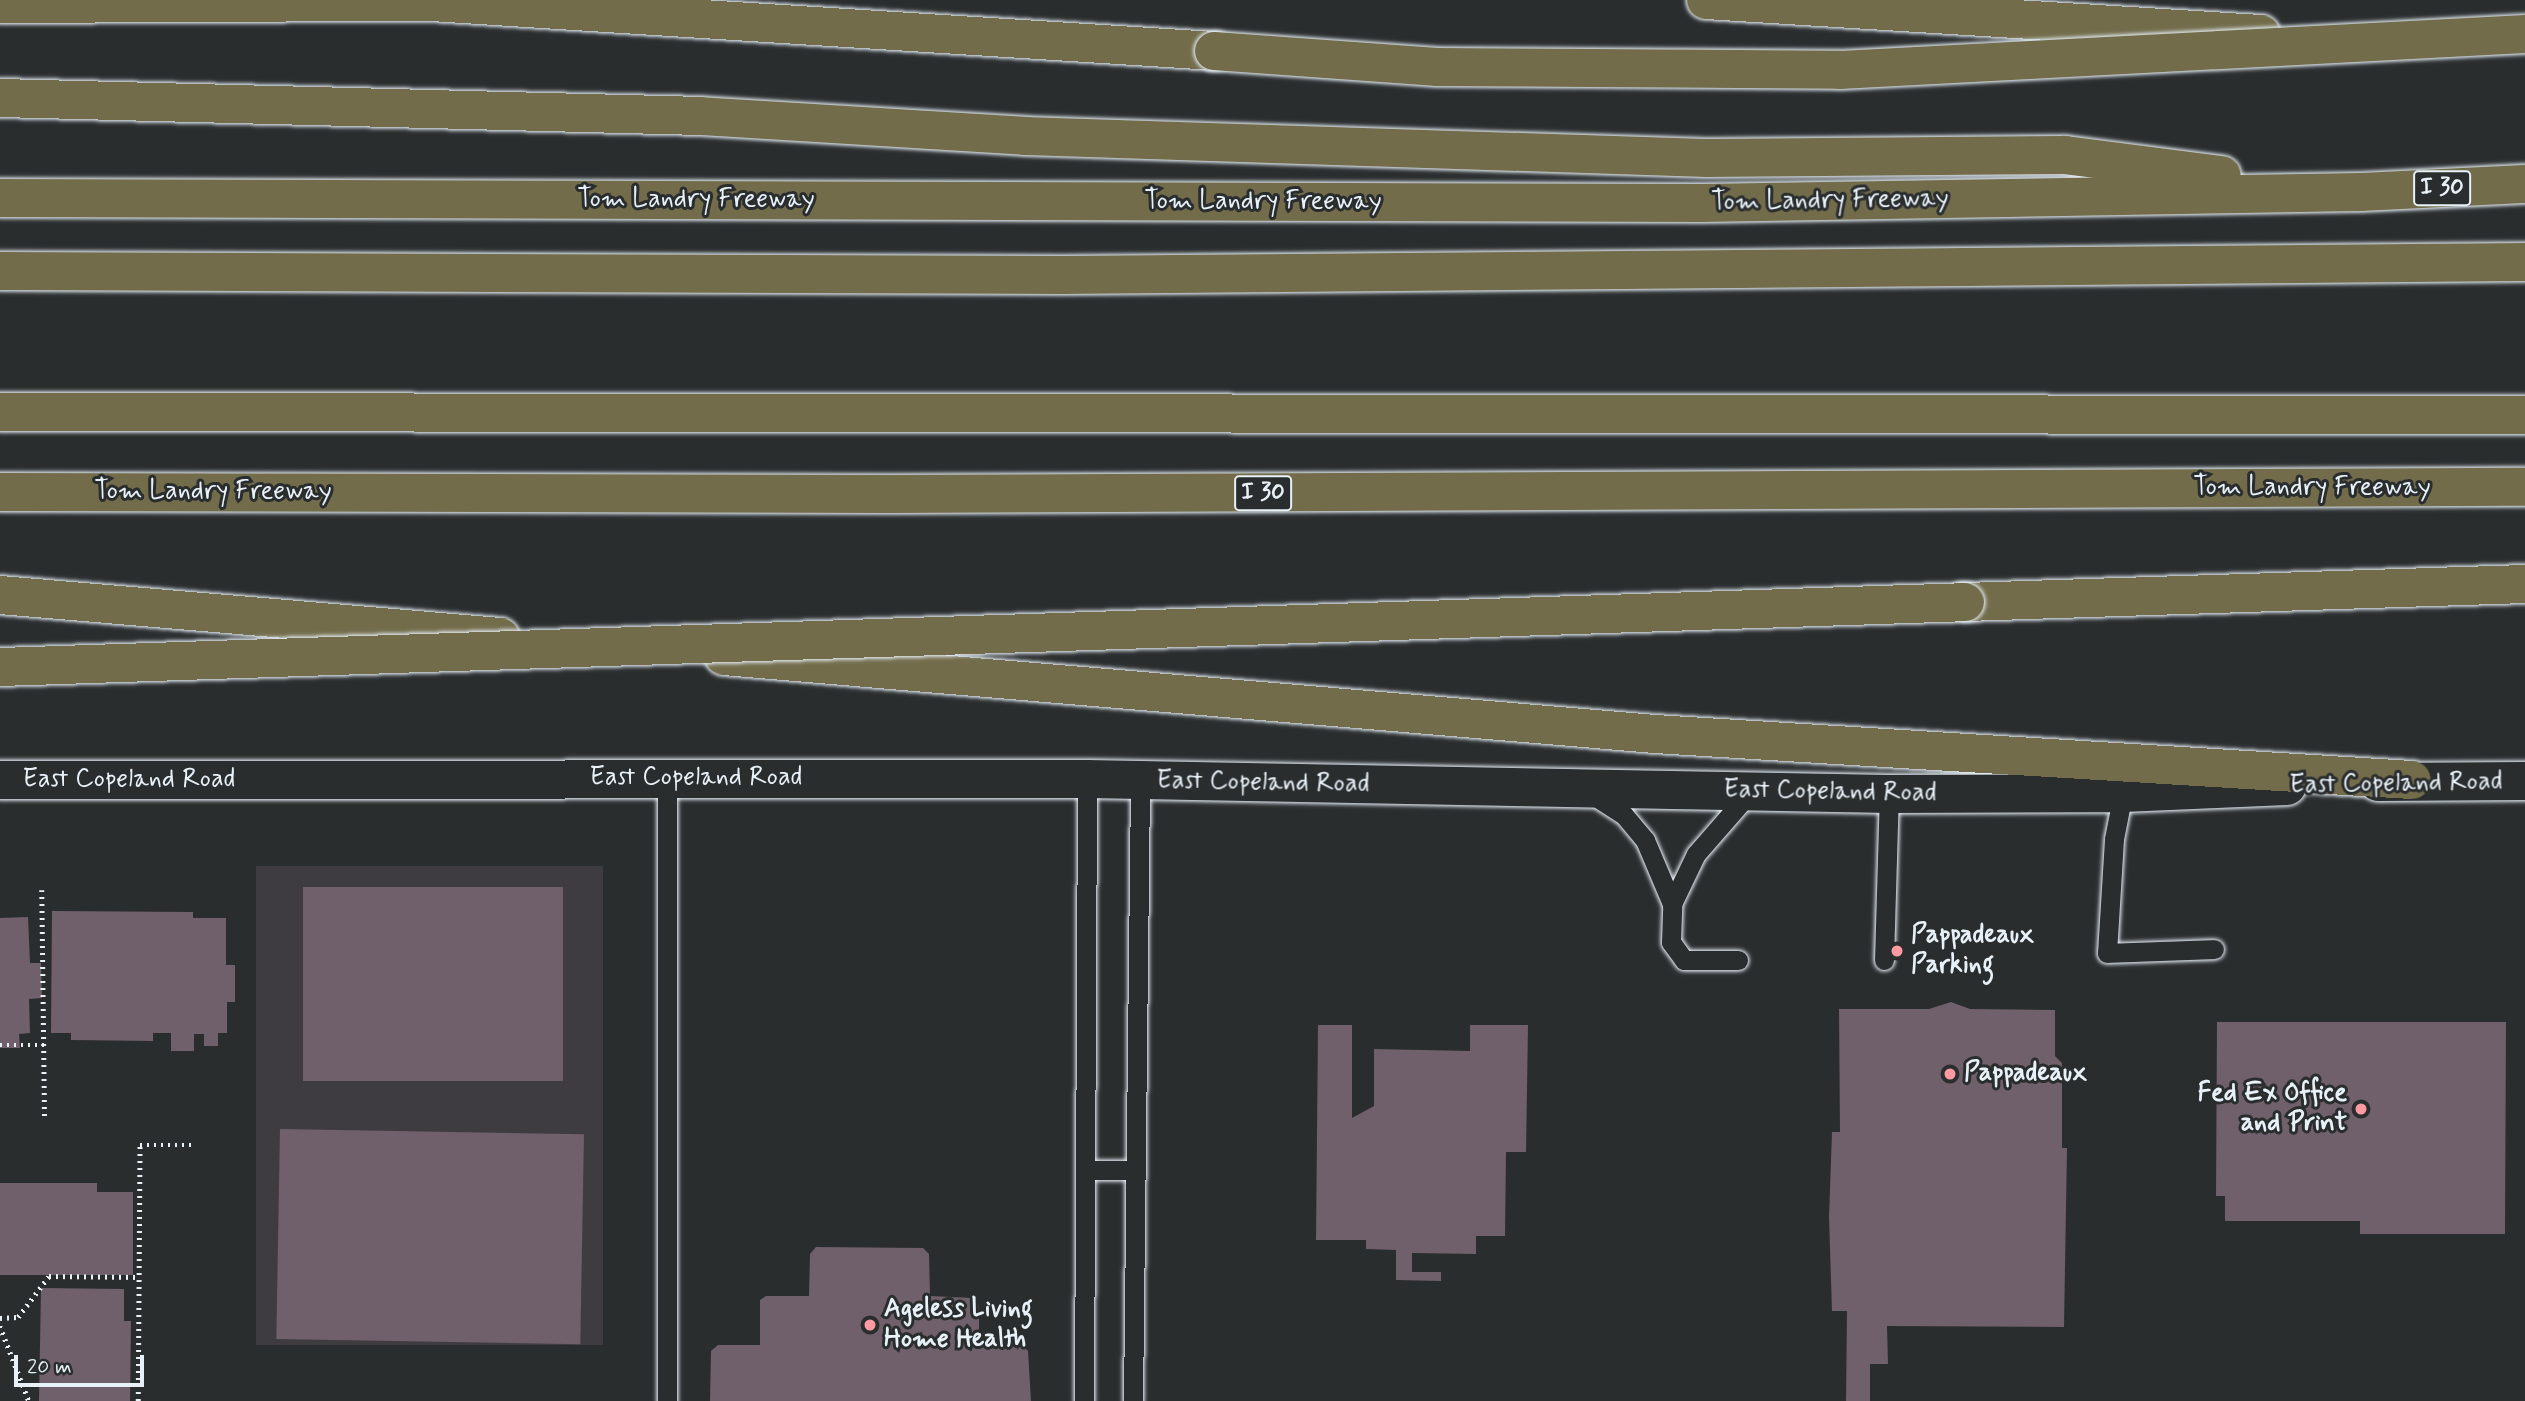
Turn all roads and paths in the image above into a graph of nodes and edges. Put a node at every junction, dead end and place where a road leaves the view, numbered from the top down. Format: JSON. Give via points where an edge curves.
{"nodes":[{"id":1,"x":1706,"y":0,"type":"edge"},
{"id":2,"x":0,"y":4,"type":"edge"},
{"id":3,"x":2525,"y":34,"type":"edge"},
{"id":4,"x":2525,"y":50,"type":"edge"},
{"id":5,"x":0,"y":98,"type":"edge"},
{"id":6,"x":2525,"y":184,"type":"edge"},
{"id":7,"x":2360,"y":192,"type":"junction"},
{"id":8,"x":0,"y":198,"type":"edge"},
{"id":9,"x":2525,"y":262,"type":"edge"},
{"id":10,"x":0,"y":271,"type":"edge"},
{"id":11,"x":0,"y":412,"type":"edge"},
{"id":12,"x":2525,"y":415,"type":"edge"},
{"id":13,"x":2525,"y":487,"type":"edge"},
{"id":14,"x":0,"y":492,"type":"edge"},
{"id":15,"x":2525,"y":584,"type":"edge"},
{"id":16,"x":0,"y":595,"type":"edge"},
{"id":17,"x":0,"y":667,"type":"edge"},
{"id":18,"x":667,"y":778,"type":"junction"},
{"id":19,"x":1087,"y":779,"type":"junction"},
{"id":20,"x":0,"y":780,"type":"edge"},
{"id":21,"x":1140,"y":780,"type":"junction"},
{"id":22,"x":2412,"y":780,"type":"junction"},
{"id":23,"x":2525,"y":781,"type":"edge"},
{"id":24,"x":1583,"y":788,"type":"junction"},
{"id":25,"x":1751,"y":791,"type":"junction"},
{"id":26,"x":2123,"y":793,"type":"junction"},
{"id":27,"x":1889,"y":794,"type":"junction"},
{"id":28,"x":42,"y":890,"type":"dead end"},
{"id":29,"x":1672,"y":904,"type":"junction"},
{"id":30,"x":2214,"y":949,"type":"dead end"},
{"id":31,"x":1738,"y":960,"type":"dead end"},
{"id":32,"x":1884,"y":960,"type":"dead end"},
{"id":33,"x":0,"y":1045,"type":"edge"},
{"id":34,"x":45,"y":1045,"type":"junction"},
{"id":35,"x":45,"y":1120,"type":"dead end"},
{"id":36,"x":192,"y":1145,"type":"dead end"},
{"id":37,"x":1086,"y":1170,"type":"junction"},
{"id":38,"x":1135,"y":1170,"type":"junction"},
{"id":39,"x":139,"y":1277,"type":"junction"},
{"id":40,"x":0,"y":1318,"type":"edge"},
{"id":41,"x":0,"y":1326,"type":"edge"},
{"id":42,"x":29,"y":1401,"type":"edge"},
{"id":43,"x":138,"y":1401,"type":"edge"},
{"id":44,"x":667,"y":1401,"type":"edge"},
{"id":45,"x":1084,"y":1401,"type":"edge"},
{"id":46,"x":1133,"y":1401,"type":"edge"}],
"edges":[{"from":1,"to":4,"type":"highway"},
{"from":2,"to":3,"type":"highway","bridge":true,"via":[[431,2],[1437,67],[1840,69]]},
{"from":5,"to":7,"type":"highway","via":[[687,116],[1025,136],[1707,158],[2065,155]]},
{"from":6,"to":7,"type":"highway","name":"Tom Landry Freeway","number":"I 30"},
{"from":7,"to":8,"type":"highway","name":"Tom Landry Freeway","number":"I 30","via":[[1702,203]]},
{"from":9,"to":10,"type":"highway","via":[[1062,275]]},
{"from":11,"to":12,"type":"highway"},
{"from":13,"to":14,"type":"highway","name":"Tom Landry Freeway","number":"I 30","via":[[889,494]]},
{"from":15,"to":17,"type":"highway","bridge":true},
{"from":16,"to":22,"type":"highway","via":[[1641,733]]},
{"from":18,"to":19,"type":"main road","name":"East Copeland Road"},
{"from":18,"to":20,"type":"main road","name":"East Copeland Road"},
{"from":18,"to":44,"type":"lane"},
{"from":19,"to":21,"type":"main road","name":"East Copeland Road"},
{"from":19,"to":37,"type":"lane"},
{"from":21,"to":24,"type":"main road","name":"East Copeland Road"},
{"from":21,"to":38,"type":"lane"},
{"from":22,"to":23,"type":"main road","name":"East Copeland Road"},
{"from":22,"to":26,"type":"main road","name":"East Copeland Road"},
{"from":24,"to":25,"type":"main road","name":"East Copeland Road"},
{"from":24,"to":29,"type":"lane","via":[[1624,815],[1646,840]]},
{"from":25,"to":27,"type":"main road","name":"East Copeland Road"},
{"from":25,"to":29,"type":"lane","via":[[1696,854]]},
{"from":26,"to":27,"type":"main road","name":"East Copeland Road"},
{"from":26,"to":30,"type":"lane","via":[[2114,839],[2107,953]]},
{"from":27,"to":32,"type":"lane"},
{"from":28,"to":34,"type":"path"},
{"from":29,"to":31,"type":"lane","via":[[1671,942],[1684,960]]},
{"from":33,"to":34,"type":"path"},
{"from":34,"to":35,"type":"path"},
{"from":36,"to":39,"type":"path","via":[[140,1145]]},
{"from":37,"to":38,"type":"lane"},
{"from":37,"to":45,"type":"lane"},
{"from":38,"to":46,"type":"lane"},
{"from":39,"to":40,"type":"path","via":[[49,1276],[18,1317]]},
{"from":39,"to":43,"type":"path"},
{"from":41,"to":42,"type":"path"}]}
